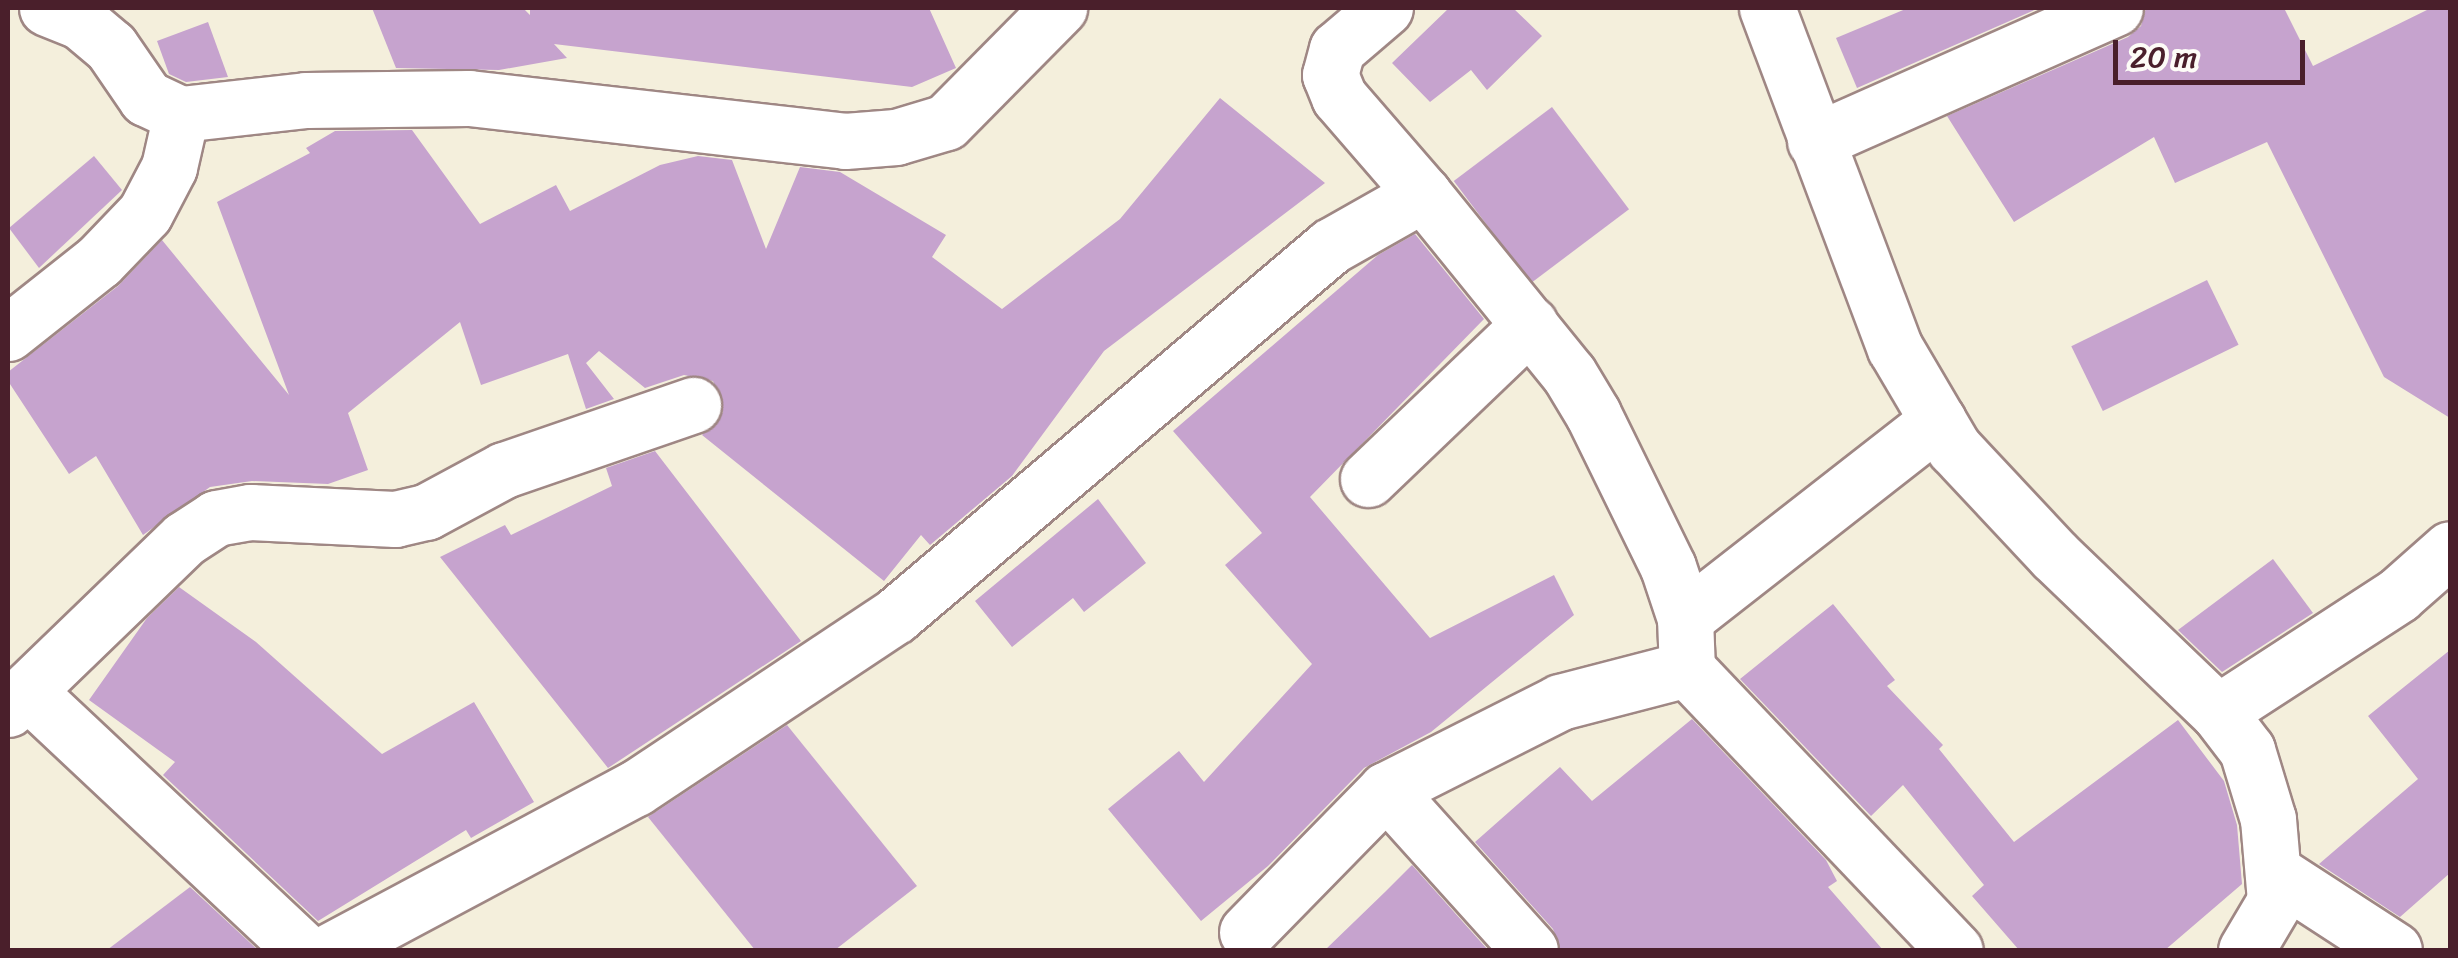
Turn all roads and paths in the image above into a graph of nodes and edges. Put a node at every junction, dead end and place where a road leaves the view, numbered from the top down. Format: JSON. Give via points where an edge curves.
{"nodes":[{"id":1,"x":47,"y":8,"type":"edge"},
{"id":2,"x":1059,"y":8,"type":"edge"},
{"id":3,"x":1384,"y":8,"type":"edge"},
{"id":4,"x":1767,"y":8,"type":"edge"},
{"id":5,"x":2115,"y":8,"type":"edge"},
{"id":6,"x":181,"y":114,"type":"junction"},
{"id":7,"x":1815,"y":141,"type":"junction"},
{"id":8,"x":1423,"y":194,"type":"junction"},
{"id":9,"x":1530,"y":324,"type":"junction"},
{"id":10,"x":8,"y":333,"type":"edge"},
{"id":11,"x":693,"y":405,"type":"dead end"},
{"id":12,"x":1938,"y":420,"type":"junction"},
{"id":13,"x":1368,"y":479,"type":"dead end"},
{"id":14,"x":2450,"y":549,"type":"edge"},
{"id":15,"x":1686,"y":644,"type":"junction"},
{"id":16,"x":18,"y":700,"type":"edge"},
{"id":17,"x":2218,"y":712,"type":"junction"},
{"id":18,"x":1386,"y":790,"type":"junction"},
{"id":19,"x":2274,"y":872,"type":"junction"},
{"id":20,"x":1247,"y":932,"type":"dead end"},
{"id":21,"x":303,"y":950,"type":"edge"},
{"id":22,"x":332,"y":950,"type":"edge"},
{"id":23,"x":1530,"y":950,"type":"edge"},
{"id":24,"x":1954,"y":950,"type":"edge"},
{"id":25,"x":2246,"y":950,"type":"edge"},
{"id":26,"x":2394,"y":950,"type":"edge"}],
"edges":[{"from":1,"to":6,"type":"street","via":[[80,20],[111,47],[146,98]]},
{"from":2,"to":6,"type":"street","via":[[946,122],[896,137],[845,141],[470,98],[306,100]]},
{"from":3,"to":8,"type":"street","via":[[1338,49],[1330,74],[1339,97]]},
{"from":4,"to":7,"type":"street"},
{"from":5,"to":7,"type":"street"},
{"from":6,"to":10,"type":"street","via":[[169,167],[145,212],[99,260]]},
{"from":7,"to":12,"type":"street","via":[[1895,348]]},
{"from":8,"to":9,"type":"street"},
{"from":8,"to":22,"type":"street","via":[[1331,246],[896,616],[636,788]]},
{"from":9,"to":13,"type":"street"},
{"from":9,"to":15,"type":"street","via":[[1570,374],[1629,479]]},
{"from":11,"to":16,"type":"street","via":[[504,470],[426,512],[395,520],[250,512],[216,518],[184,539]]},
{"from":12,"to":15,"type":"street"},
{"from":12,"to":17,"type":"street","via":[[1954,448],[2054,556]]},
{"from":14,"to":17,"type":"street","via":[[2398,595]]},
{"from":15,"to":18,"type":"street"},
{"from":15,"to":24,"type":"street"},
{"from":16,"to":21,"type":"street"},
{"from":17,"to":19,"type":"street","via":[[2247,750],[2268,818]]},
{"from":18,"to":20,"type":"street"},
{"from":18,"to":23,"type":"street"},
{"from":19,"to":25,"type":"street","via":[[2275,902]]},
{"from":19,"to":26,"type":"street"}]}
